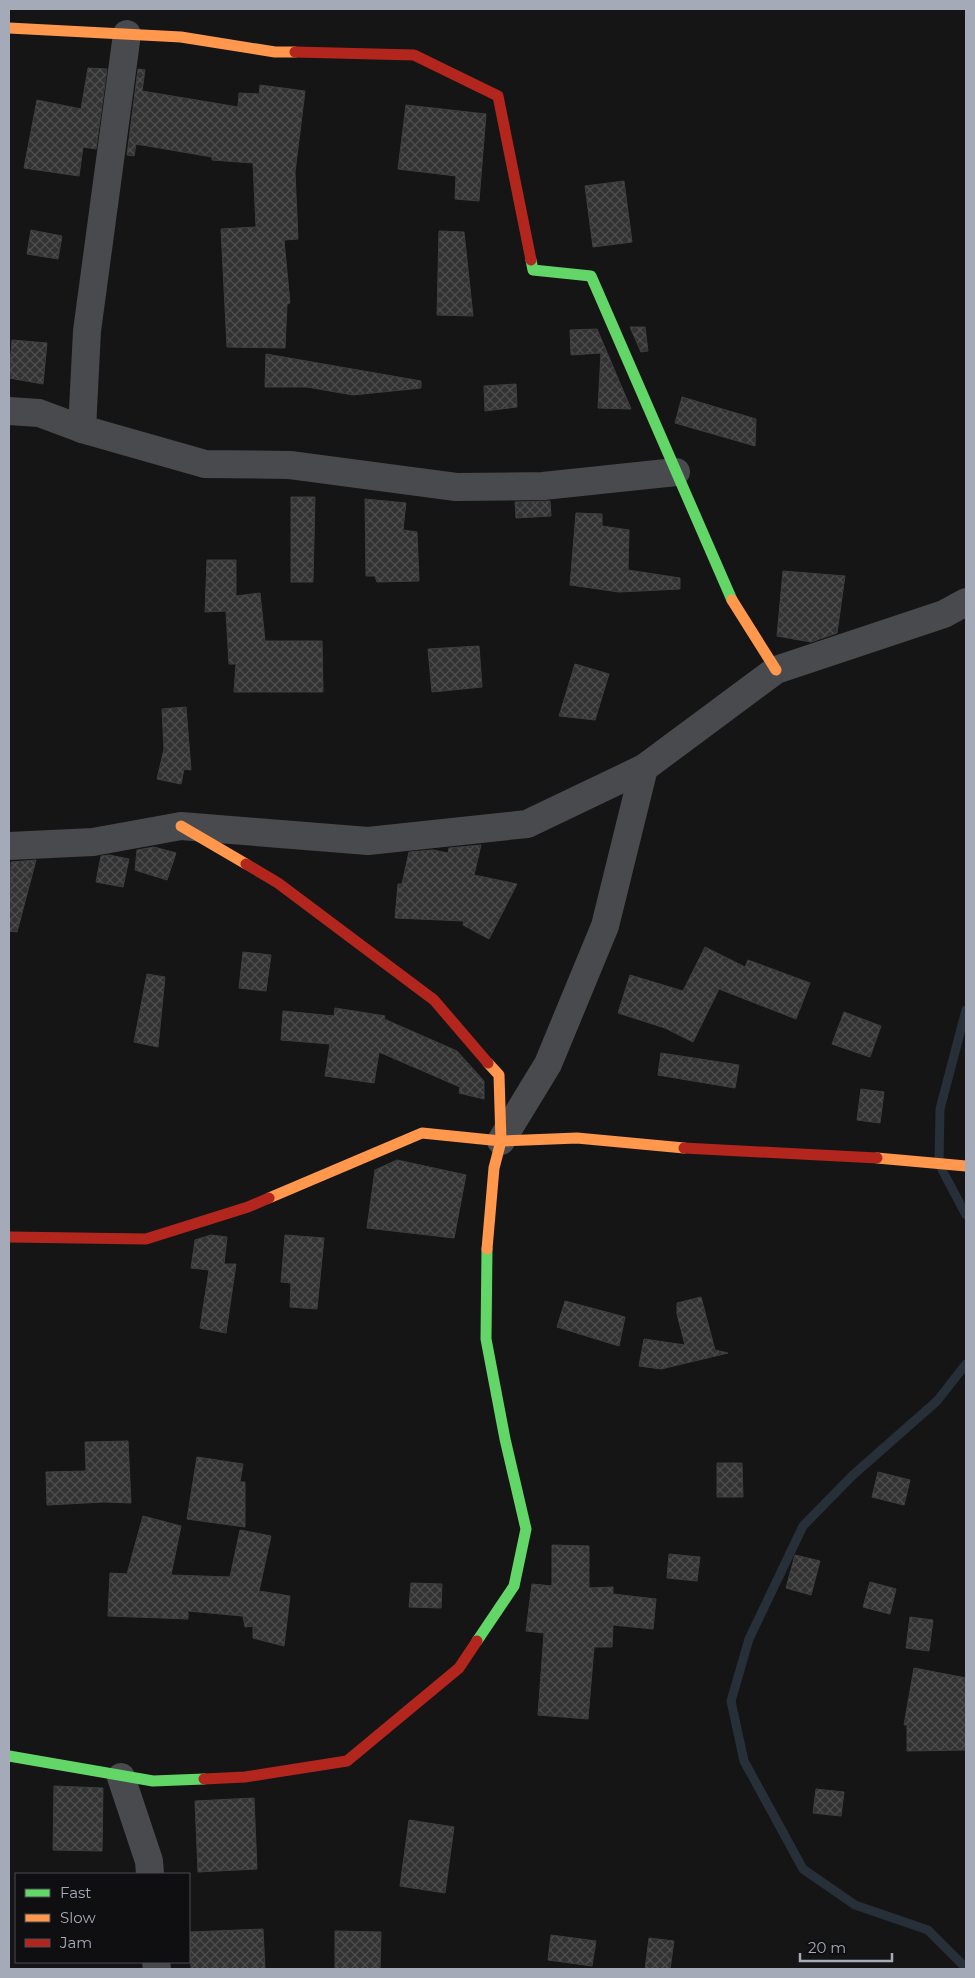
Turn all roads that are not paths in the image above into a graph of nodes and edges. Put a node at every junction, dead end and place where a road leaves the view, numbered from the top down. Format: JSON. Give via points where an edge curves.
{"nodes":[{"id":1,"x":9,"y":28,"type":"edge"},
{"id":2,"x":127,"y":34,"type":"junction"},
{"id":3,"x":9,"y":411,"type":"edge"},
{"id":4,"x":82,"y":429,"type":"junction"},
{"id":5,"x":676,"y":472,"type":"junction"},
{"id":6,"x":966,"y":602,"type":"edge"},
{"id":7,"x":776,"y":670,"type":"junction"},
{"id":8,"x":644,"y":768,"type":"junction"},
{"id":9,"x":181,"y":826,"type":"junction"},
{"id":10,"x":9,"y":846,"type":"edge"},
{"id":11,"x":501,"y":1141,"type":"junction"},
{"id":12,"x":966,"y":1166,"type":"edge"},
{"id":13,"x":9,"y":1238,"type":"edge"},
{"id":14,"x":9,"y":1756,"type":"edge"},
{"id":15,"x":120,"y":1777,"type":"junction"},
{"id":16,"x":150,"y":1873,"type":"edge"}],
"edges":[{"from":1,"to":2,"type":"street"},
{"from":2,"to":4,"type":"street","via":[[87,331]]},
{"from":2,"to":5,"type":"street","via":[[181,37],[275,52],[414,55],[498,96],[533,270],[591,276]]},
{"from":3,"to":4,"type":"street","via":[[39,413]]},
{"from":4,"to":5,"type":"street","via":[[205,464],[290,466],[456,488],[543,486]]},
{"from":5,"to":7,"type":"street","via":[[726,591]]},
{"from":6,"to":7,"type":"street","via":[[944,614]]},
{"from":7,"to":8,"type":"street"},
{"from":8,"to":9,"type":"street","via":[[527,824],[368,841]]},
{"from":8,"to":11,"type":"street","via":[[605,926],[548,1064]]},
{"from":9,"to":10,"type":"street","via":[[93,842]]},
{"from":9,"to":11,"type":"street","via":[[278,883],[434,1000],[499,1075]]},
{"from":11,"to":12,"type":"street","via":[[577,1138]]},
{"from":11,"to":13,"type":"street","via":[[422,1133],[248,1207],[146,1239]]},
{"from":11,"to":15,"type":"street","via":[[494,1168],[487,1239],[486,1338],[526,1529],[514,1586],[459,1668],[347,1761],[245,1777],[153,1782]]},
{"from":14,"to":15,"type":"street"},
{"from":15,"to":16,"type":"street","via":[[150,1861]]}]}
